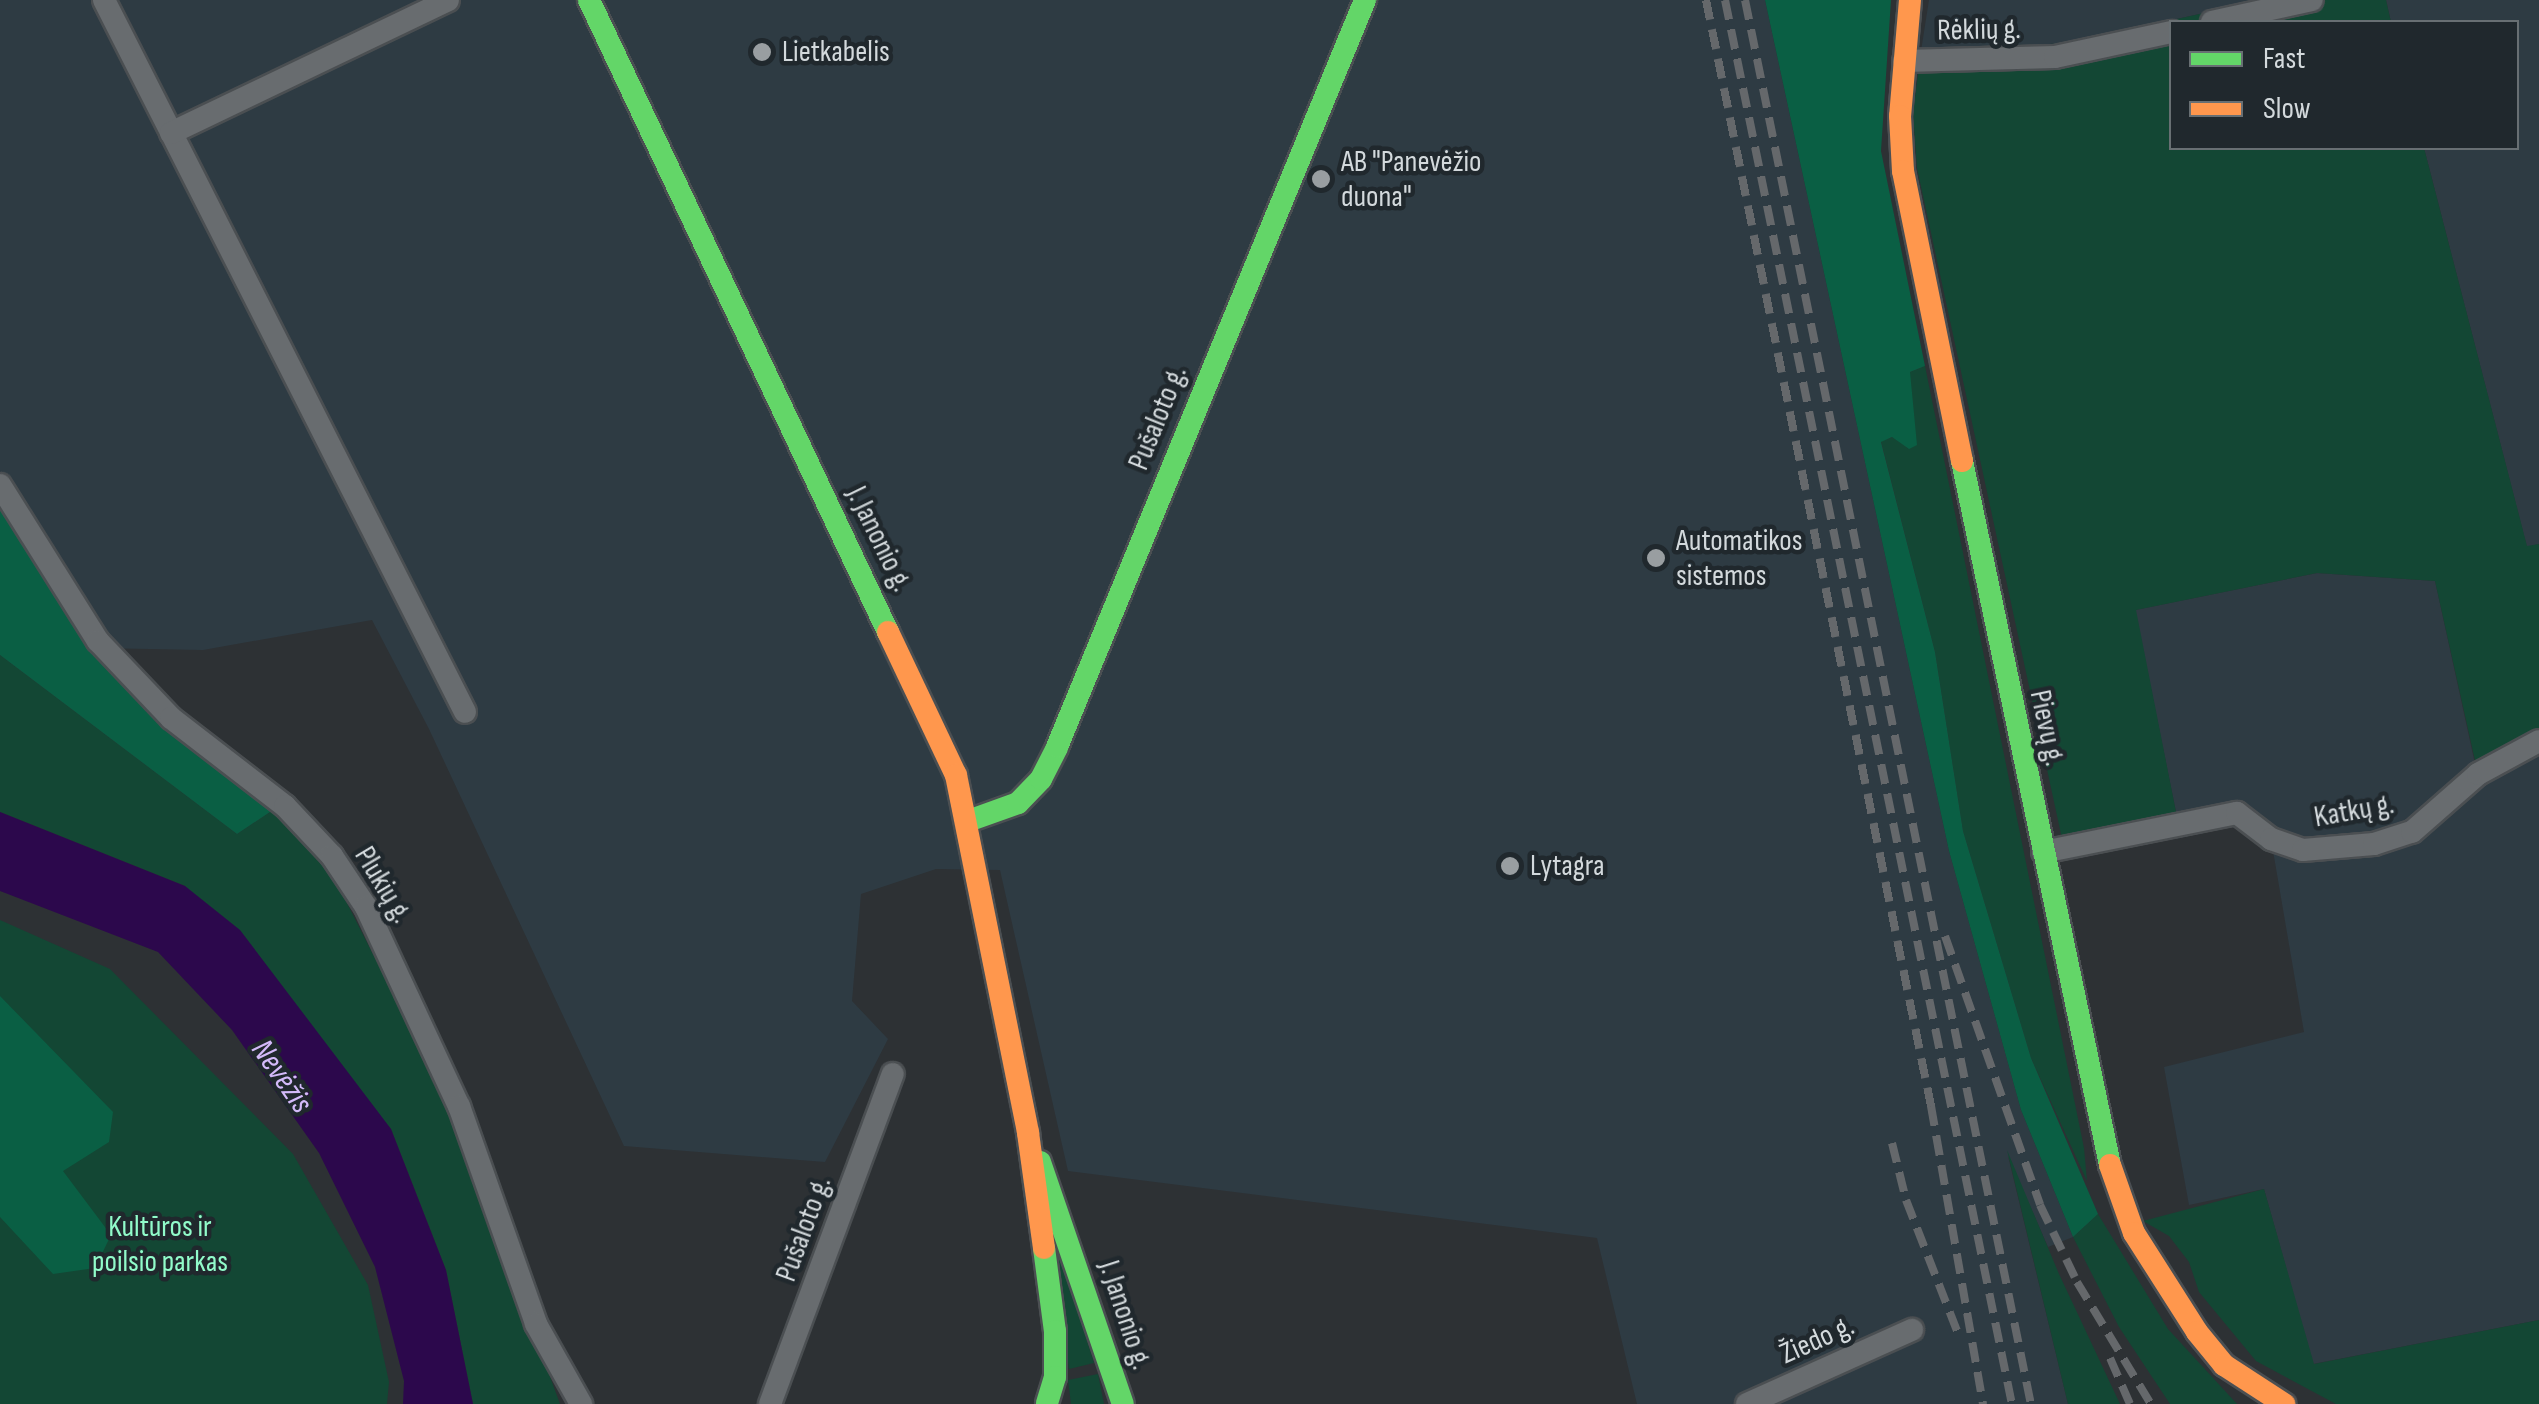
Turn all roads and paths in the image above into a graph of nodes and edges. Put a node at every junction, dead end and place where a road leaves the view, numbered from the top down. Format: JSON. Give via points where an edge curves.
{"nodes":[{"id":1,"x":104,"y":0,"type":"edge"},
{"id":2,"x":448,"y":0,"type":"edge"},
{"id":3,"x":589,"y":0,"type":"edge"},
{"id":4,"x":1365,"y":0,"type":"edge"},
{"id":5,"x":1910,"y":0,"type":"edge"},
{"id":6,"x":2312,"y":0,"type":"edge"},
{"id":7,"x":2221,"y":20,"type":"edge"},
{"id":8,"x":2169,"y":33,"type":"edge"},
{"id":9,"x":1904,"y":62,"type":"junction"},
{"id":10,"x":172,"y":133,"type":"junction"},
{"id":11,"x":0,"y":485,"type":"edge"},
{"id":12,"x":465,"y":712,"type":"dead end"},
{"id":13,"x":2539,"y":741,"type":"edge"},
{"id":14,"x":968,"y":821,"type":"junction"},
{"id":15,"x":2043,"y":852,"type":"junction"},
{"id":16,"x":893,"y":1074,"type":"dead end"},
{"id":17,"x":1028,"y":1133,"type":"junction"},
{"id":18,"x":1912,"y":1330,"type":"dead end"},
{"id":19,"x":582,"y":1404,"type":"edge"},
{"id":20,"x":770,"y":1404,"type":"edge"},
{"id":21,"x":1047,"y":1404,"type":"edge"},
{"id":22,"x":1123,"y":1404,"type":"edge"},
{"id":23,"x":1748,"y":1404,"type":"edge"},
{"id":24,"x":2284,"y":1404,"type":"edge"}],
"edges":[{"from":1,"to":10,"type":"street"},
{"from":2,"to":10,"type":"street"},
{"from":3,"to":14,"type":"main road","name":"J. Janonio g.","via":[[944,746]]},
{"from":4,"to":14,"type":"main road","name":"Pušaloto g.","via":[[1058,747],[1041,780],[1018,803]]},
{"from":5,"to":9,"type":"main road","name":"Pievų g."},
{"from":6,"to":7,"type":"street"},
{"from":8,"to":9,"type":"street","name":"Rėklių g.","via":[[2056,58]]},
{"from":9,"to":15,"type":"main road","name":"Pievų g.","via":[[1903,171]]},
{"from":10,"to":12,"type":"street"},
{"from":11,"to":19,"type":"street","name":"Plukių g.","via":[[98,642],[171,718],[284,806],[332,856],[366,907],[460,1106],[536,1324]]},
{"from":13,"to":15,"type":"street","name":"Katkų g.","via":[[2478,774],[2412,832],[2374,844],[2304,850],[2271,839],[2237,814]]},
{"from":14,"to":17,"type":"main road","name":"J. Janonio g."},
{"from":15,"to":24,"type":"main road","name":"Pievų g.","via":[[2118,1198],[2197,1332],[2224,1365]]},
{"from":16,"to":20,"type":"street","name":"Pušaloto g."},
{"from":17,"to":21,"type":"main road","name":"J. Janonio g.","via":[[1055,1330],[1056,1377]]},
{"from":17,"to":22,"type":"main road","name":"J. Janonio g."},
{"from":18,"to":23,"type":"street","name":"Žiedo g."}]}
